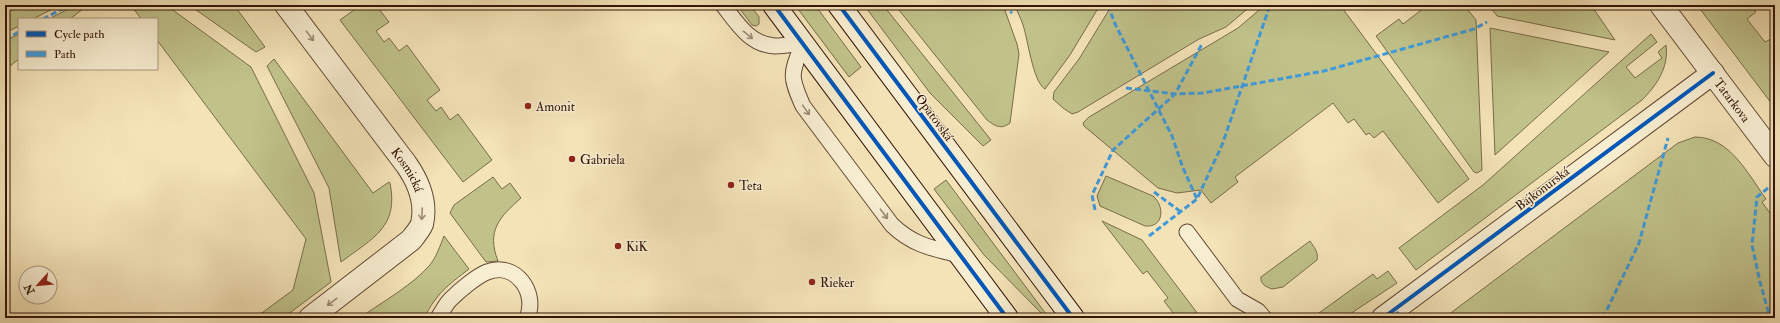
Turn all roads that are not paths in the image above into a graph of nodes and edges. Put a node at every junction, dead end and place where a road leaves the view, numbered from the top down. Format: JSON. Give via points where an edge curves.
{"nodes":[{"id":1,"x":286,"y":5,"type":"edge"},
{"id":2,"x":723,"y":5,"type":"edge"},
{"id":3,"x":774,"y":5,"type":"edge"},
{"id":4,"x":839,"y":5,"type":"edge"},
{"id":5,"x":1661,"y":5,"type":"edge"},
{"id":6,"x":803,"y":43,"type":"junction"},
{"id":7,"x":1713,"y":73,"type":"junction"},
{"id":8,"x":1775,"y":156,"type":"edge"},
{"id":9,"x":1187,"y":232,"type":"dead end"},
{"id":10,"x":959,"y":255,"type":"junction"},
{"id":11,"x":1003,"y":315,"type":"edge"},
{"id":12,"x":310,"y":318,"type":"edge"},
{"id":13,"x":438,"y":318,"type":"edge"},
{"id":14,"x":527,"y":318,"type":"edge"},
{"id":15,"x":1073,"y":318,"type":"edge"},
{"id":16,"x":1264,"y":318,"type":"edge"},
{"id":17,"x":1383,"y":318,"type":"edge"}],
"edges":[{"from":1,"to":12,"type":"street","name":"Kosmická","one_way":true,"via":[[406,164],[416,179],[422,199],[422,224],[412,240]]},
{"from":2,"to":6,"type":"lane","one_way":true,"via":[[749,37],[774,46]]},
{"from":3,"to":6,"type":"street"},
{"from":4,"to":15,"type":"street","name":"Opatovská"},
{"from":5,"to":7,"type":"street","name":"Tatarkova"},
{"from":6,"to":10,"type":"street"},
{"from":6,"to":10,"type":"lane","one_way":true,"via":[[793,70],[793,85],[803,106],[892,225],[904,236],[923,246]]},
{"from":7,"to":8,"type":"street","name":"Tatarkova"},
{"from":7,"to":17,"type":"street","name":"Bajkonurská"},
{"from":9,"to":16,"type":"lane","via":[[1237,299],[1258,311]]},
{"from":10,"to":11,"type":"street"},
{"from":13,"to":14,"type":"lane","via":[[451,298],[482,275],[505,271],[523,281],[530,305]]}]}
